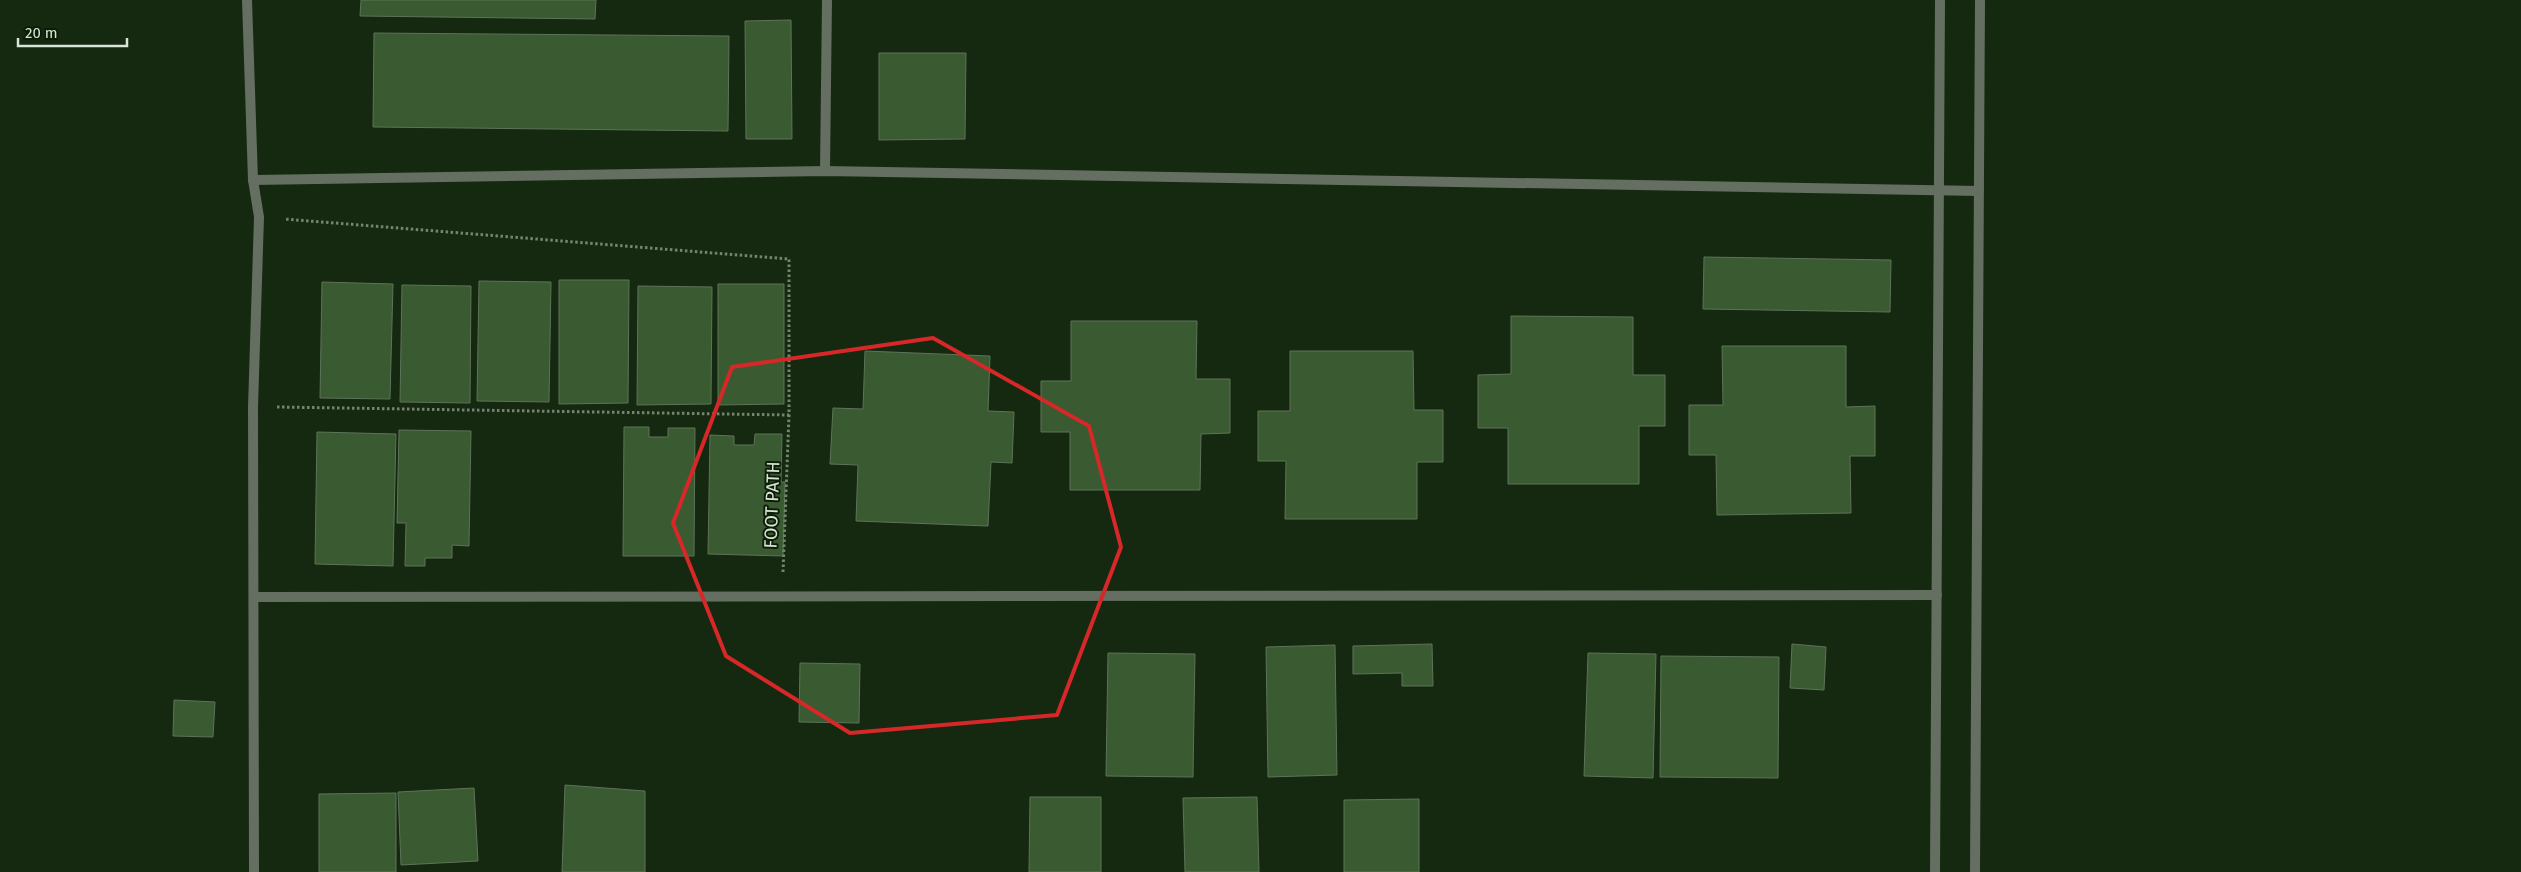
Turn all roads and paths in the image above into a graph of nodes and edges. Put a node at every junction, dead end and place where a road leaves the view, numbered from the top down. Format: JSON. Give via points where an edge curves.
{"nodes":[{"id":1,"x":247,"y":0,"type":"edge"},
{"id":2,"x":827,"y":0,"type":"edge"},
{"id":3,"x":1940,"y":0,"type":"edge"},
{"id":4,"x":1980,"y":0,"type":"edge"},
{"id":5,"x":825,"y":171,"type":"junction"},
{"id":6,"x":253,"y":180,"type":"junction"},
{"id":7,"x":1939,"y":190,"type":"junction"},
{"id":8,"x":1979,"y":191,"type":"junction"},
{"id":9,"x":259,"y":217,"type":"junction"},
{"id":10,"x":253,"y":407,"type":"junction"},
{"id":11,"x":789,"y":415,"type":"junction"},
{"id":12,"x":1937,"y":595,"type":"junction"},
{"id":13,"x":782,"y":596,"type":"junction"},
{"id":14,"x":254,"y":597,"type":"junction"},
{"id":15,"x":254,"y":872,"type":"edge"},
{"id":16,"x":1935,"y":872,"type":"edge"},
{"id":17,"x":1975,"y":872,"type":"edge"}],
"edges":[{"from":1,"to":6,"type":"street"},
{"from":2,"to":5,"type":"street"},
{"from":3,"to":7,"type":"street"},
{"from":4,"to":8,"type":"street"},
{"from":5,"to":6,"type":"street"},
{"from":5,"to":7,"type":"street"},
{"from":6,"to":9,"type":"street"},
{"from":7,"to":8,"type":"street"},
{"from":7,"to":12,"type":"street"},
{"from":8,"to":17,"type":"street"},
{"from":9,"to":10,"type":"street"},
{"from":9,"to":11,"type":"path","name":"FOOT PATH","via":[[789,259]]},
{"from":10,"to":11,"type":"path"},
{"from":10,"to":14,"type":"street"},
{"from":11,"to":13,"type":"path","name":"FOOT PATH"},
{"from":12,"to":13,"type":"street"},
{"from":12,"to":16,"type":"street"},
{"from":13,"to":14,"type":"street"},
{"from":14,"to":15,"type":"street"}]}
